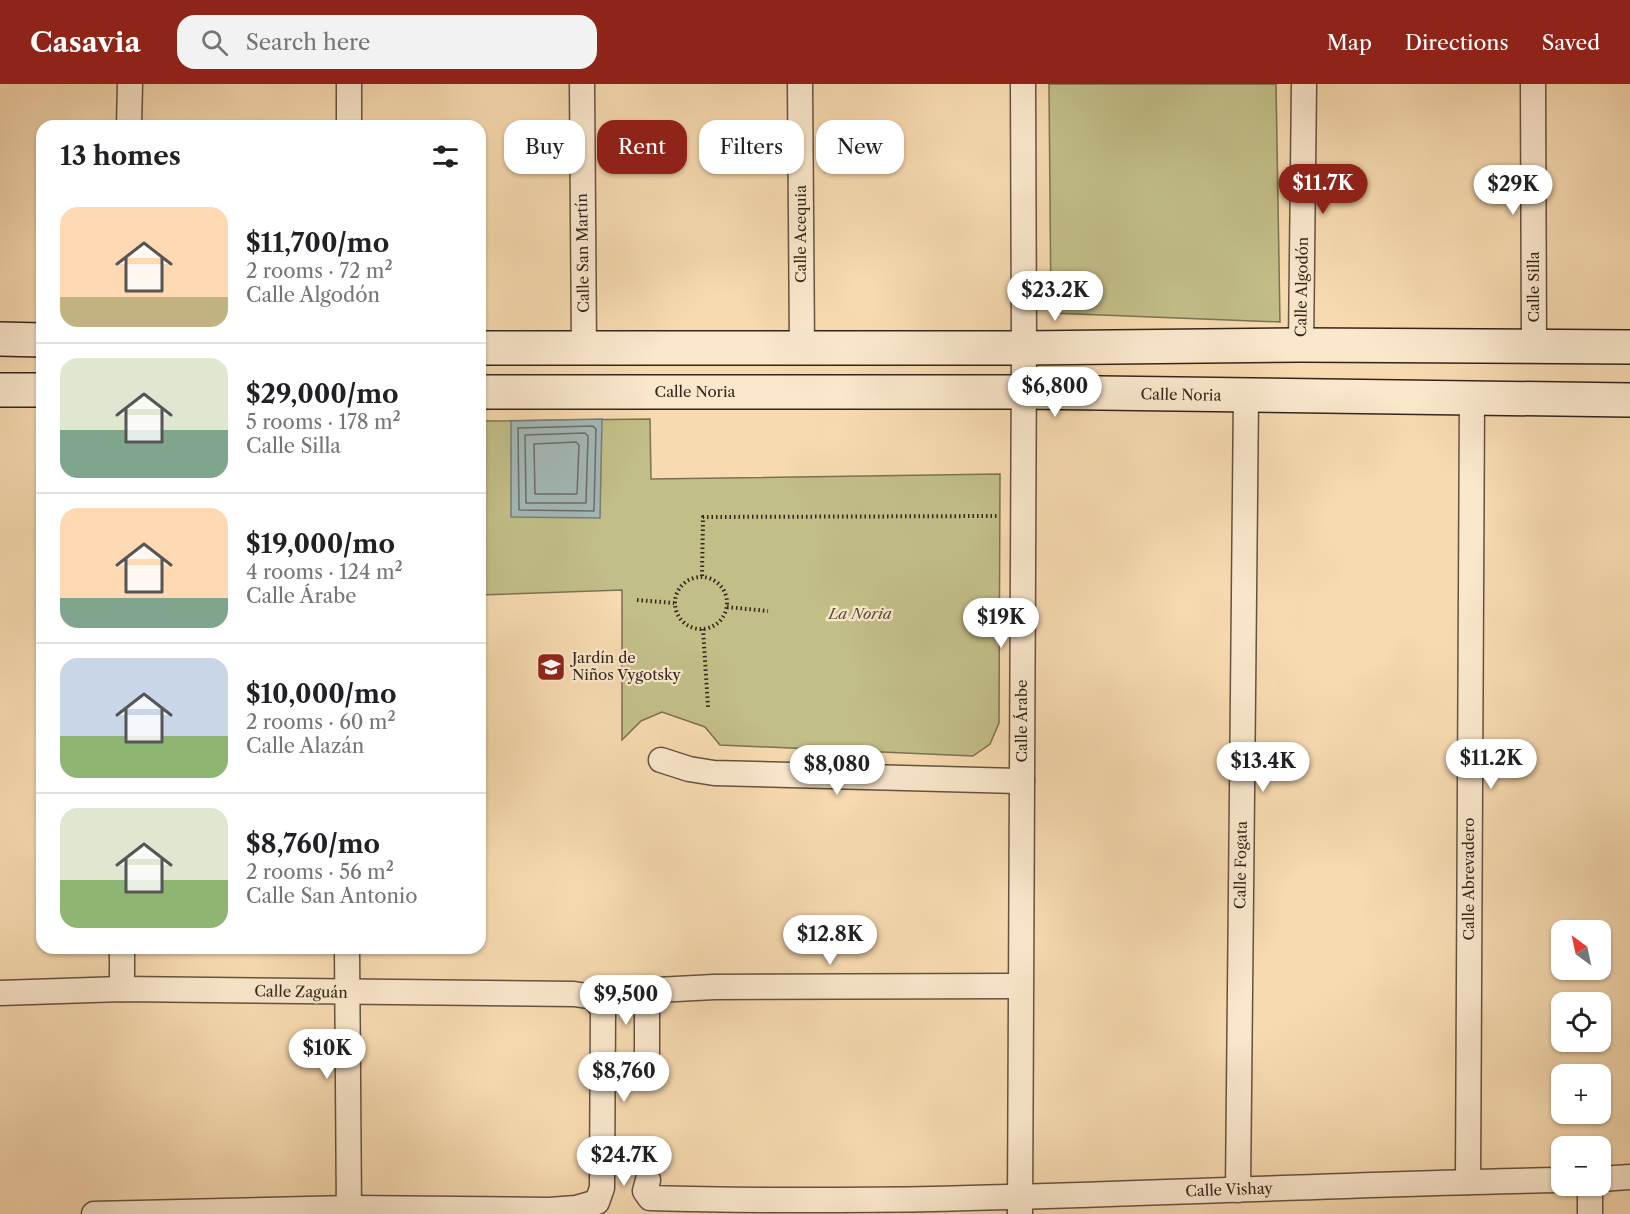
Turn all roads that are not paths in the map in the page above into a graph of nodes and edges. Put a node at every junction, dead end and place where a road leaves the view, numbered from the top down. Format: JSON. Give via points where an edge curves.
{"nodes":[{"id":1,"x":130,"y":84,"type":"edge"},
{"id":2,"x":349,"y":84,"type":"edge"},
{"id":3,"x":582,"y":84,"type":"edge"},
{"id":4,"x":801,"y":84,"type":"edge"},
{"id":5,"x":1023,"y":84,"type":"edge"},
{"id":6,"x":1304,"y":84,"type":"edge"},
{"id":7,"x":1533,"y":84,"type":"edge"},
{"id":8,"x":129,"y":120,"type":"edge"},
{"id":9,"x":349,"y":120,"type":"edge"},
{"id":10,"x":0,"y":339,"type":"edge"},
{"id":11,"x":36,"y":340,"type":"edge"},
{"id":12,"x":1301,"y":345,"type":"junction"},
{"id":13,"x":1534,"y":347,"type":"junction"},
{"id":14,"x":486,"y":348,"type":"edge"},
{"id":15,"x":802,"y":348,"type":"junction"},
{"id":16,"x":1024,"y":348,"type":"junction"},
{"id":17,"x":1630,"y":348,"type":"edge"},
{"id":18,"x":584,"y":349,"type":"junction"},
{"id":19,"x":0,"y":390,"type":"edge"},
{"id":20,"x":36,"y":390,"type":"edge"},
{"id":21,"x":486,"y":392,"type":"edge"},
{"id":22,"x":1024,"y":392,"type":"junction"},
{"id":23,"x":1246,"y":396,"type":"junction"},
{"id":24,"x":1472,"y":397,"type":"junction"},
{"id":25,"x":1630,"y":400,"type":"edge"},
{"id":26,"x":661,"y":760,"type":"dead end"},
{"id":27,"x":1022,"y":781,"type":"junction"},
{"id":28,"x":122,"y":954,"type":"edge"},
{"id":29,"x":348,"y":954,"type":"edge"},
{"id":30,"x":1020,"y":986,"type":"junction"},
{"id":31,"x":122,"y":989,"type":"junction"},
{"id":32,"x":347,"y":992,"type":"junction"},
{"id":33,"x":0,"y":993,"type":"edge"},
{"id":34,"x":647,"y":1068,"type":"dead end"},
{"id":35,"x":1630,"y":1177,"type":"edge"},
{"id":36,"x":1611,"y":1178,"type":"edge"},
{"id":37,"x":1551,"y":1180,"type":"edge"},
{"id":38,"x":1468,"y":1182,"type":"junction"},
{"id":39,"x":647,"y":1188,"type":"dead end"},
{"id":40,"x":1238,"y":1190,"type":"junction"},
{"id":41,"x":1590,"y":1196,"type":"edge"},
{"id":42,"x":1021,"y":1206,"type":"edge"},
{"id":43,"x":350,"y":1211,"type":"edge"},
{"id":44,"x":94,"y":1214,"type":"edge"},
{"id":45,"x":1590,"y":1214,"type":"edge"}],
"edges":[{"from":1,"to":8,"type":"street"},
{"from":2,"to":9,"type":"street"},
{"from":3,"to":18,"type":"street","name":"Calle San Martín"},
{"from":4,"to":15,"type":"street","name":"Calle Acequia"},
{"from":5,"to":16,"type":"street","name":"Calle Árabe"},
{"from":6,"to":12,"type":"street","name":"Calle Algodón"},
{"from":7,"to":13,"type":"street","name":"Calle Silla"},
{"from":10,"to":11,"type":"street"},
{"from":12,"to":13,"type":"street"},
{"from":12,"to":16,"type":"street"},
{"from":13,"to":17,"type":"street"},
{"from":14,"to":18,"type":"street"},
{"from":15,"to":16,"type":"street"},
{"from":15,"to":18,"type":"street"},
{"from":16,"to":22,"type":"street","name":"Calle Árabe"},
{"from":19,"to":20,"type":"street"},
{"from":21,"to":22,"type":"street","name":"Calle Noria"},
{"from":22,"to":23,"type":"street","name":"Calle Noria"},
{"from":22,"to":27,"type":"street","name":"Calle Árabe"},
{"from":23,"to":24,"type":"street","name":"Calle Noria"},
{"from":23,"to":40,"type":"street","name":"Calle Fogata"},
{"from":24,"to":25,"type":"street","name":"Calle Noria"},
{"from":24,"to":38,"type":"street","name":"Calle Abrevadero"},
{"from":26,"to":27,"type":"street","via":[[714,773]]},
{"from":27,"to":30,"type":"street","name":"Calle Árabe"},
{"from":28,"to":31,"type":"street"},
{"from":29,"to":32,"type":"street"},
{"from":30,"to":34,"type":"street","via":[[657,990],[652,993],[647,1010]]},
{"from":30,"to":42,"type":"street","name":"Calle Árabe"},
{"from":31,"to":32,"type":"street","name":"Calle Zaguán"},
{"from":31,"to":33,"type":"street","name":"Calle Zaguán"},
{"from":32,"to":43,"type":"street"},
{"from":32,"to":43,"type":"street","name":"Calle Zaguán","via":[[574,994],[594,997],[600,1002],[604,1024],[603,1175],[597,1202],[549,1210]]},
{"from":35,"to":36,"type":"street"},
{"from":37,"to":38,"type":"street","name":"Calle Vishay"},
{"from":38,"to":40,"type":"street","name":"Calle Vishay"},
{"from":39,"to":42,"type":"street","name":"Calle Vishay","via":[[650,1198]]},
{"from":40,"to":42,"type":"street","name":"Calle Vishay"},
{"from":41,"to":45,"type":"street"},
{"from":43,"to":44,"type":"street"}]}
